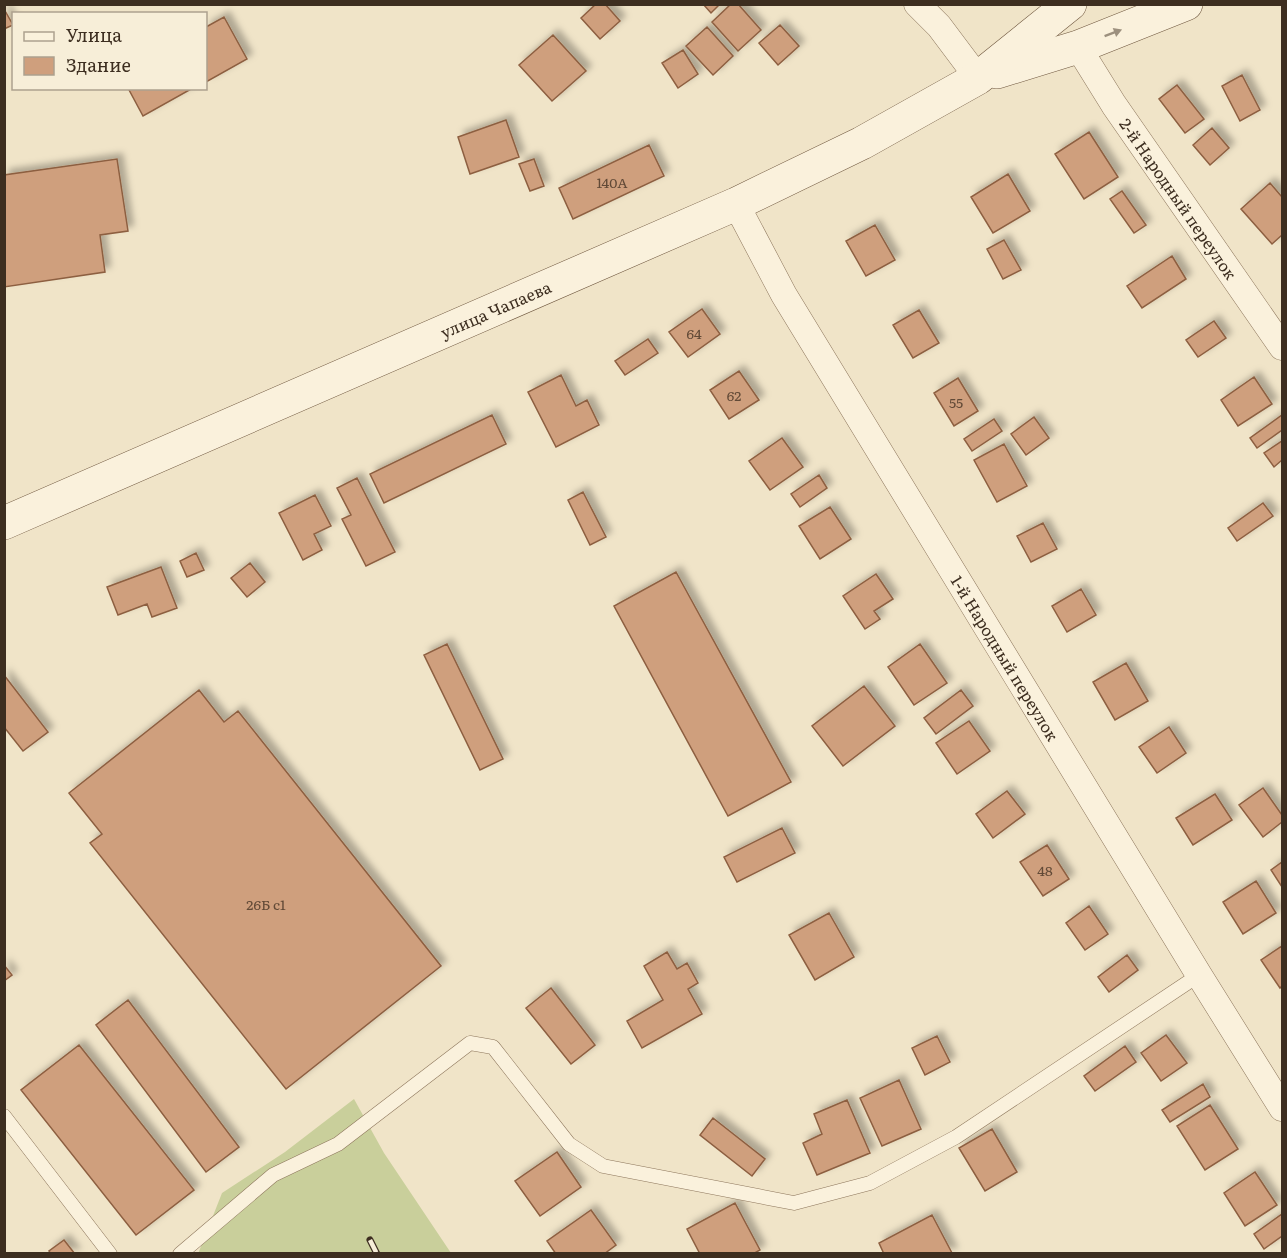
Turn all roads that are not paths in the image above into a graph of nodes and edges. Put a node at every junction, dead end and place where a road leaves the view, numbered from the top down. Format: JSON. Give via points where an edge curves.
{"nodes":[{"id":1,"x":917,"y":4,"type":"edge"},
{"id":2,"x":1070,"y":4,"type":"edge"},
{"id":3,"x":1164,"y":7,"type":"edge"},
{"id":4,"x":1078,"y":46,"type":"junction"},
{"id":5,"x":978,"y":78,"type":"junction"},
{"id":6,"x":736,"y":204,"type":"junction"},
{"id":7,"x":1282,"y":347,"type":"edge"},
{"id":8,"x":4,"y":523,"type":"edge"},
{"id":9,"x":1199,"y":975,"type":"junction"},
{"id":10,"x":1282,"y":1108,"type":"edge"},
{"id":11,"x":4,"y":1116,"type":"edge"},
{"id":12,"x":110,"y":1254,"type":"edge"},
{"id":13,"x":180,"y":1254,"type":"edge"}],
"edges":[{"from":1,"to":5,"type":"street"},
{"from":2,"to":5,"type":"main road","name":"улица Чапаева"},
{"from":4,"to":3,"type":"main road","one_way":true},
{"from":4,"to":5,"type":"main road"},
{"from":4,"to":7,"type":"street","name":"2-й Народный переулок","via":[[1114,105]]},
{"from":5,"to":6,"type":"main road","name":"улица Чапаева","via":[[862,143]]},
{"from":6,"to":8,"type":"main road","name":"улица Чапаева"},
{"from":6,"to":9,"type":"street","name":"1-й Народный переулок","via":[[784,295]]},
{"from":9,"to":10,"type":"street","name":"1-й Народный переулок"},
{"from":9,"to":13,"type":"lane","via":[[956,1137],[870,1183],[794,1203],[603,1166],[569,1144],[493,1047],[470,1043],[338,1144],[273,1176]]},
{"from":11,"to":12,"type":"lane"}]}
